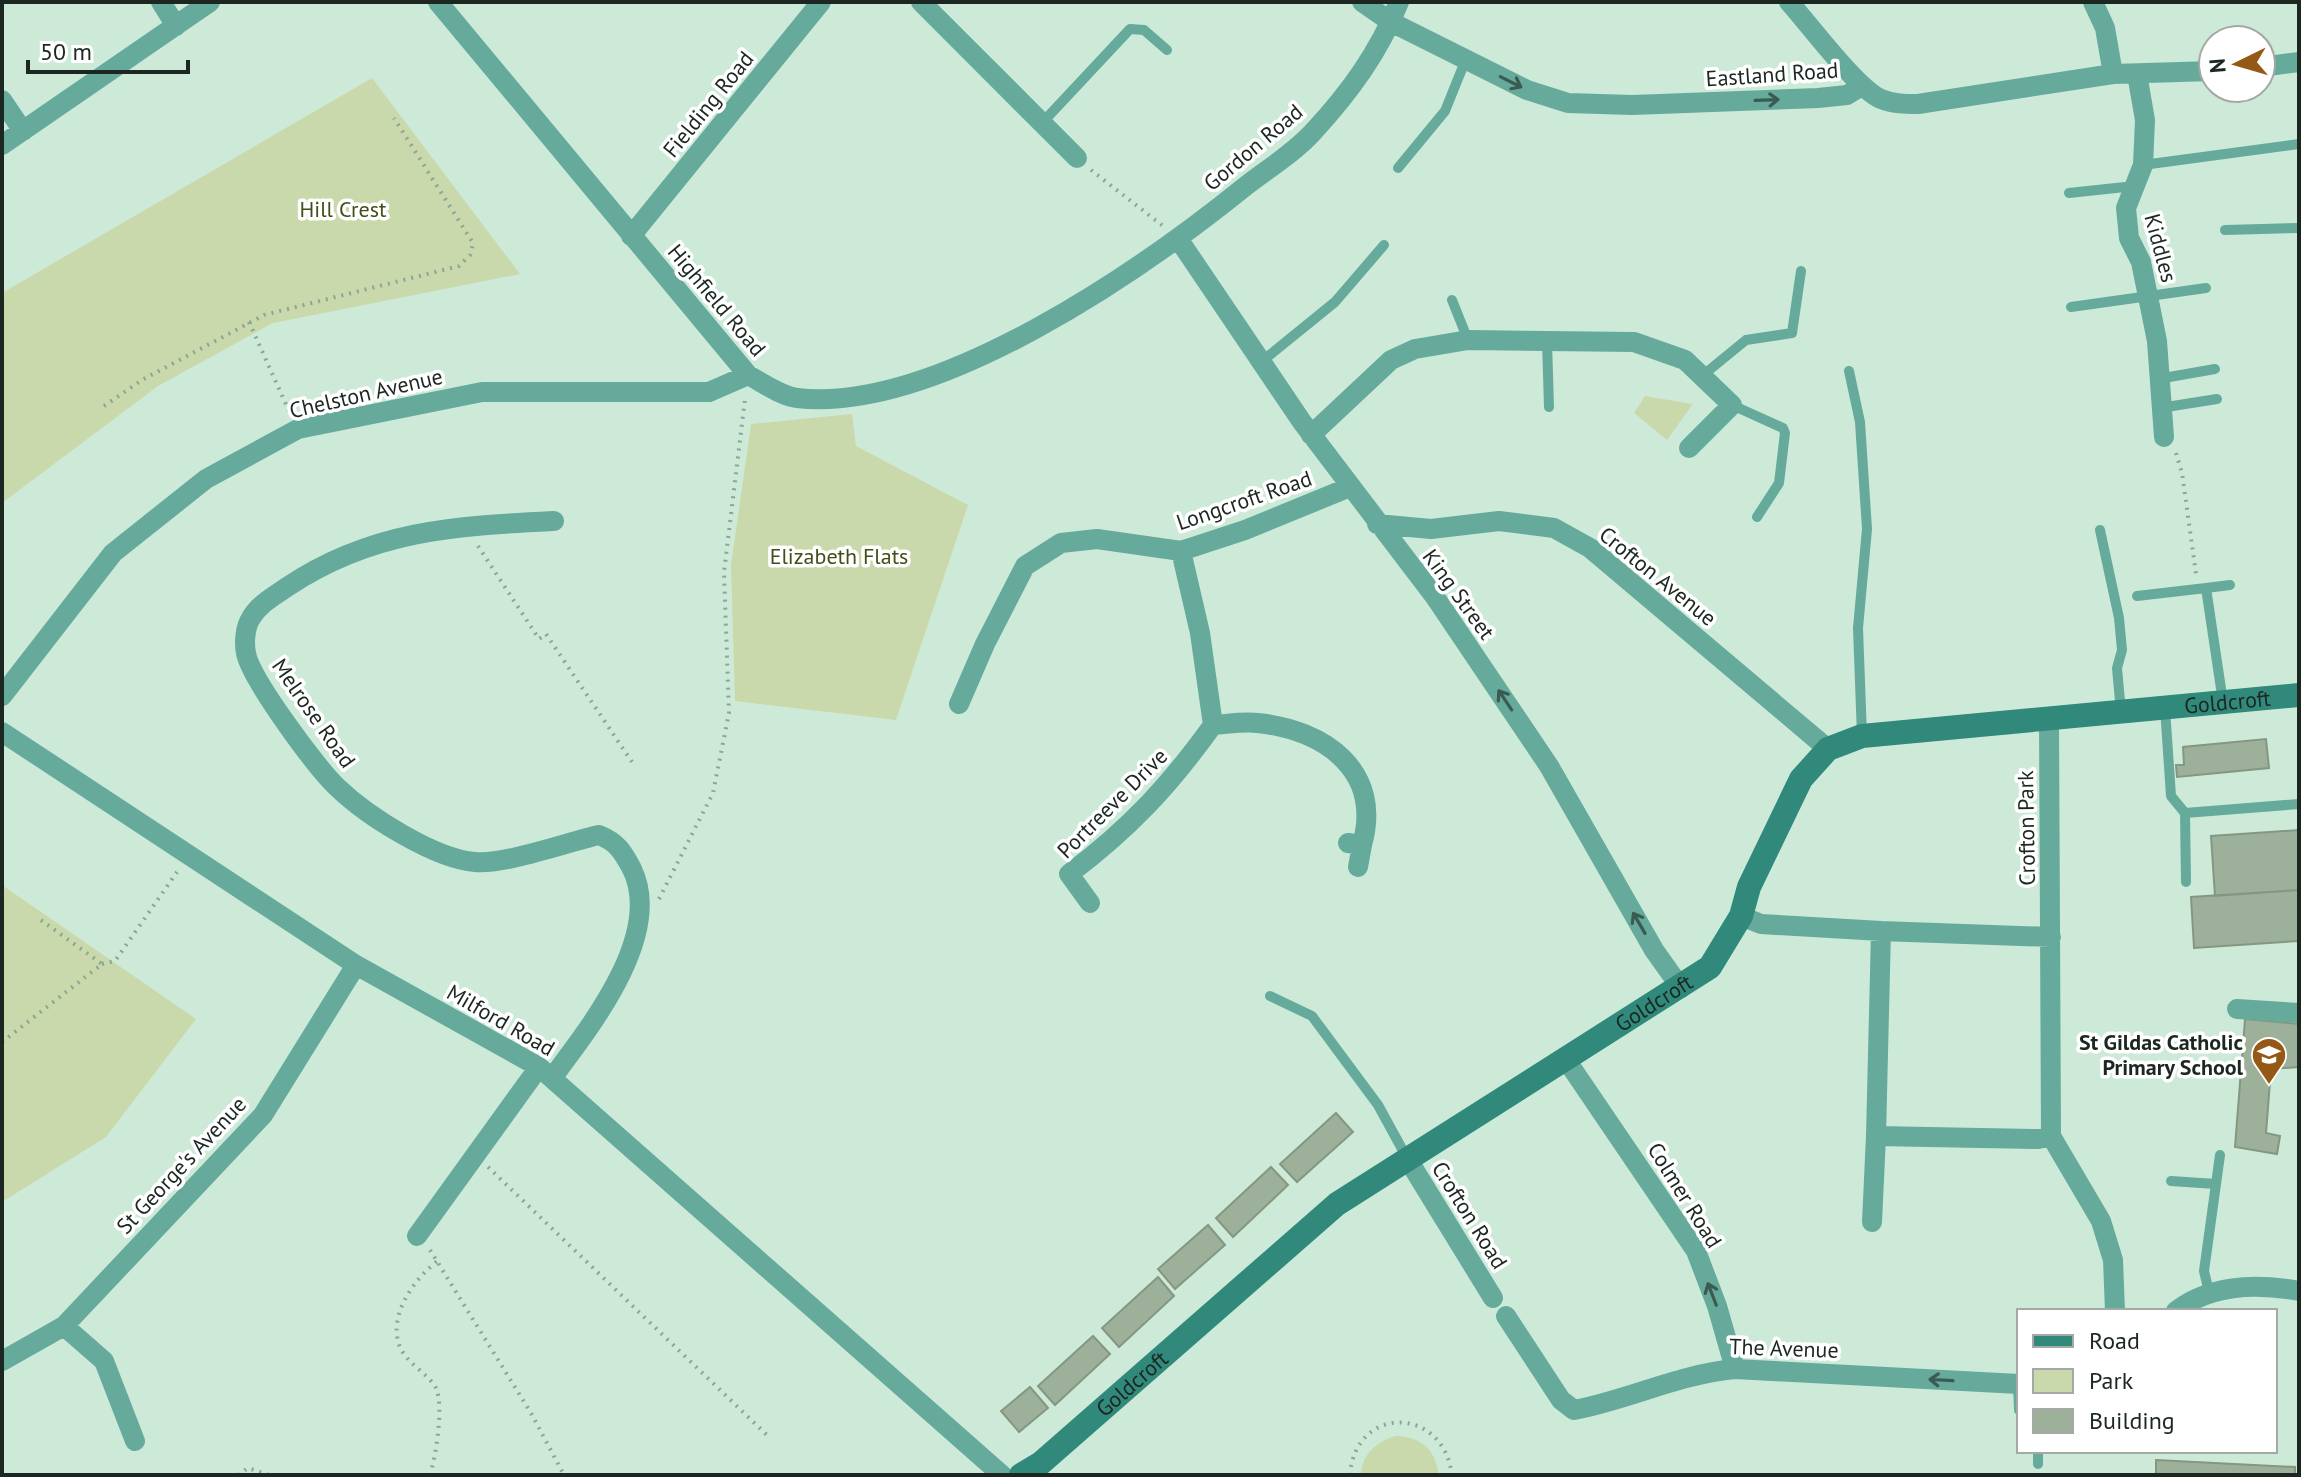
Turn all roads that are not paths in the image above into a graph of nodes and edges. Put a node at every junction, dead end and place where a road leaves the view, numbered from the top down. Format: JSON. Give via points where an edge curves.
{"nodes":[{"id":1,"x":161,"y":2,"type":"edge"},
{"id":2,"x":210,"y":2,"type":"edge"},
{"id":3,"x":438,"y":2,"type":"edge"},
{"id":4,"x":821,"y":2,"type":"edge"},
{"id":5,"x":921,"y":2,"type":"edge"},
{"id":6,"x":1362,"y":2,"type":"edge"},
{"id":7,"x":1399,"y":2,"type":"edge"},
{"id":8,"x":1789,"y":2,"type":"edge"},
{"id":9,"x":2093,"y":2,"type":"edge"},
{"id":10,"x":1391,"y":22,"type":"junction"},
{"id":11,"x":176,"y":26,"type":"junction"},
{"id":12,"x":1167,"y":50,"type":"dead end"},
{"id":13,"x":1466,"y":59,"type":"junction"},
{"id":14,"x":2299,"y":62,"type":"edge"},
{"id":15,"x":2277,"y":65,"type":"edge"},
{"id":16,"x":2197,"y":72,"type":"edge"},
{"id":17,"x":2113,"y":74,"type":"junction"},
{"id":18,"x":2137,"y":74,"type":"junction"},
{"id":19,"x":1862,"y":86,"type":"junction"},
{"id":20,"x":2,"y":100,"type":"edge"},
{"id":21,"x":1042,"y":123,"type":"junction"},
{"id":22,"x":23,"y":131,"type":"junction"},
{"id":23,"x":2299,"y":144,"type":"edge"},
{"id":24,"x":2,"y":145,"type":"edge"},
{"id":25,"x":1077,"y":158,"type":"road end"},
{"id":26,"x":2143,"y":165,"type":"junction"},
{"id":27,"x":1398,"y":168,"type":"dead end"},
{"id":28,"x":2134,"y":190,"type":"junction"},
{"id":29,"x":2069,"y":193,"type":"dead end"},
{"id":30,"x":2299,"y":228,"type":"edge"},
{"id":31,"x":2225,"y":230,"type":"dead end"},
{"id":32,"x":631,"y":236,"type":"junction"},
{"id":33,"x":1179,"y":240,"type":"junction"},
{"id":34,"x":1384,"y":245,"type":"dead end"},
{"id":35,"x":1801,"y":271,"type":"dead end"},
{"id":36,"x":2206,"y":288,"type":"dead end"},
{"id":37,"x":2149,"y":296,"type":"junction"},
{"id":38,"x":1452,"y":300,"type":"dead end"},
{"id":39,"x":2071,"y":307,"type":"dead end"},
{"id":40,"x":1547,"y":339,"type":"junction"},
{"id":41,"x":1468,"y":340,"type":"junction"},
{"id":42,"x":1261,"y":362,"type":"junction"},
{"id":43,"x":2215,"y":369,"type":"dead end"},
{"id":44,"x":1849,"y":371,"type":"dead end"},
{"id":45,"x":748,"y":375,"type":"junction"},
{"id":46,"x":1702,"y":376,"type":"junction"},
{"id":47,"x":2158,"y":379,"type":"junction"},
{"id":48,"x":2217,"y":399,"type":"dead end"},
{"id":49,"x":1732,"y":405,"type":"junction"},
{"id":50,"x":1549,"y":407,"type":"dead end"},
{"id":51,"x":2160,"y":408,"type":"junction"},
{"id":52,"x":1311,"y":435,"type":"junction"},
{"id":53,"x":2164,"y":437,"type":"road end"},
{"id":54,"x":1689,"y":448,"type":"dead end"},
{"id":55,"x":1350,"y":487,"type":"junction"},
{"id":56,"x":1757,"y":517,"type":"dead end"},
{"id":57,"x":554,"y":521,"type":"dead end"},
{"id":58,"x":1377,"y":524,"type":"junction"},
{"id":59,"x":2100,"y":530,"type":"dead end"},
{"id":60,"x":1181,"y":551,"type":"junction"},
{"id":61,"x":2230,"y":585,"type":"dead end"},
{"id":62,"x":2202,"y":588,"type":"junction"},
{"id":63,"x":2137,"y":596,"type":"dead end"},
{"id":64,"x":2299,"y":695,"type":"edge"},
{"id":65,"x":2,"y":696,"type":"edge"},
{"id":66,"x":2223,"y":702,"type":"junction"},
{"id":67,"x":959,"y":704,"type":"dead end"},
{"id":68,"x":2165,"y":708,"type":"junction"},
{"id":69,"x":2121,"y":712,"type":"junction"},
{"id":70,"x":2049,"y":719,"type":"junction"},
{"id":71,"x":1213,"y":725,"type":"junction"},
{"id":72,"x":2,"y":732,"type":"edge"},
{"id":73,"x":1862,"y":736,"type":"junction"},
{"id":74,"x":1828,"y":749,"type":"junction"},
{"id":75,"x":2299,"y":804,"type":"edge"},
{"id":76,"x":2185,"y":813,"type":"junction"},
{"id":77,"x":1358,"y":867,"type":"dead end"},
{"id":78,"x":2186,"y":882,"type":"dead end"},
{"id":79,"x":1090,"y":903,"type":"dead end"},
{"id":80,"x":1741,"y":916,"type":"junction"},
{"id":81,"x":1881,"y":931,"type":"junction"},
{"id":82,"x":2051,"y":937,"type":"junction"},
{"id":83,"x":356,"y":965,"type":"junction"},
{"id":84,"x":1681,"y":988,"type":"junction"},
{"id":85,"x":1270,"y":996,"type":"dead end"},
{"id":86,"x":2237,"y":1009,"type":"dead end"},
{"id":87,"x":2299,"y":1013,"type":"edge"},
{"id":88,"x":1567,"y":1061,"type":"junction"},
{"id":89,"x":546,"y":1072,"type":"junction"},
{"id":90,"x":1876,"y":1136,"type":"junction"},
{"id":91,"x":2051,"y":1136,"type":"junction"},
{"id":92,"x":2220,"y":1155,"type":"dead end"},
{"id":93,"x":1407,"y":1158,"type":"junction"},
{"id":94,"x":2171,"y":1181,"type":"dead end"},
{"id":95,"x":2216,"y":1184,"type":"junction"},
{"id":96,"x":1872,"y":1222,"type":"dead end"},
{"id":97,"x":417,"y":1236,"type":"road end"},
{"id":98,"x":2299,"y":1291,"type":"edge"},
{"id":99,"x":2209,"y":1292,"type":"junction"},
{"id":100,"x":1493,"y":1298,"type":"dead end"},
{"id":101,"x":2115,"y":1309,"type":"edge"},
{"id":102,"x":2179,"y":1309,"type":"edge"},
{"id":103,"x":1506,"y":1316,"type":"dead end"},
{"id":104,"x":64,"y":1326,"type":"junction"},
{"id":105,"x":2,"y":1361,"type":"edge"},
{"id":106,"x":1735,"y":1369,"type":"junction"},
{"id":107,"x":2017,"y":1384,"type":"edge"},
{"id":108,"x":135,"y":1441,"type":"dead end"},
{"id":109,"x":2038,"y":1453,"type":"edge"},
{"id":110,"x":2038,"y":1464,"type":"dead end"},
{"id":111,"x":1038,"y":1471,"type":"edge"},
{"id":112,"x":1002,"y":1475,"type":"edge"}],
"edges":[{"from":1,"to":11,"type":"street"},
{"from":2,"to":11,"type":"street"},
{"from":3,"to":32,"type":"street","name":"Highfield Road"},
{"from":4,"to":32,"type":"street","name":"Fielding Road"},
{"from":5,"to":21,"type":"street"},
{"from":6,"to":10,"type":"street","name":"Eastland Road"},
{"from":7,"to":10,"type":"street","name":"Gordon Road"},
{"from":8,"to":19,"type":"street"},
{"from":9,"to":17,"type":"street","via":[[2105,28]]},
{"from":10,"to":13,"type":"street","name":"Eastland Road"},
{"from":10,"to":33,"type":"street","name":"Gordon Road","via":[[1378,52],[1311,134]]},
{"from":11,"to":22,"type":"street"},
{"from":12,"to":21,"type":"lane","via":[[1144,30],[1130,29]]},
{"from":13,"to":19,"type":"street","name":"Eastland Road","one_way":true,"via":[[1527,90],[1568,103],[1818,98],[1847,95]]},
{"from":13,"to":27,"type":"lane","via":[[1445,111]]},
{"from":14,"to":15,"type":"street"},
{"from":16,"to":18,"type":"street","name":"Eastland Road"},
{"from":17,"to":18,"type":"street","name":"Eastland Road"},
{"from":17,"to":19,"type":"street","name":"Eastland Road","via":[[1918,104],[1878,98]]},
{"from":18,"to":26,"type":"street","name":"Kiddles","via":[[2145,120]]},
{"from":20,"to":22,"type":"street"},
{"from":21,"to":25,"type":"street"},
{"from":22,"to":24,"type":"street"},
{"from":23,"to":26,"type":"lane"},
{"from":26,"to":28,"type":"street","name":"Kiddles"},
{"from":28,"to":29,"type":"lane"},
{"from":28,"to":37,"type":"street","name":"Kiddles","via":[[2126,208],[2129,238]]},
{"from":30,"to":31,"type":"lane"},
{"from":32,"to":45,"type":"street","name":"Highfield Road"},
{"from":33,"to":42,"type":"street","name":"King Street"},
{"from":33,"to":45,"type":"street","name":"Highfield Road","via":[[1065,311],[962,365],[902,387],[854,398],[795,398]]},
{"from":34,"to":42,"type":"lane","via":[[1335,302]]},
{"from":35,"to":46,"type":"lane","via":[[1792,333],[1746,340]]},
{"from":36,"to":37,"type":"lane"},
{"from":37,"to":39,"type":"lane"},
{"from":37,"to":47,"type":"street","name":"Kiddles"},
{"from":38,"to":41,"type":"lane"},
{"from":40,"to":41,"type":"street"},
{"from":40,"to":46,"type":"street","via":[[1634,342],[1685,360]]},
{"from":40,"to":50,"type":"lane"},
{"from":41,"to":52,"type":"street","via":[[1415,349],[1391,360]]},
{"from":42,"to":52,"type":"street","name":"King Street"},
{"from":43,"to":47,"type":"lane"},
{"from":44,"to":73,"type":"lane","via":[[1860,422],[1867,529],[1858,628]]},
{"from":45,"to":65,"type":"street","name":"Chelston Avenue","via":[[709,392],[482,392],[298,429],[206,479],[113,553]]},
{"from":46,"to":49,"type":"street"},
{"from":47,"to":51,"type":"street","name":"Kiddles"},
{"from":48,"to":51,"type":"lane"},
{"from":49,"to":54,"type":"street"},
{"from":49,"to":56,"type":"lane","via":[[1785,433],[1779,483]]},
{"from":51,"to":53,"type":"street","name":"Kiddles"},
{"from":52,"to":55,"type":"street","name":"King Street"},
{"from":55,"to":58,"type":"street","name":"King Street"},
{"from":55,"to":60,"type":"street","name":"Longcroft Road"},
{"from":57,"to":89,"type":"street","name":"Melrose Road","via":[[464,525],[356,549],[317,567],[258,608],[248,621],[245,654],[336,787],[435,851],[478,863],[599,835],[614,841],[624,854],[636,879],[640,913],[633,946],[598,1016]]},
{"from":58,"to":74,"type":"street","name":"Crofton Avenue","via":[[1431,529],[1499,521],[1554,528],[1590,548]]},
{"from":84,"to":58,"type":"street","name":"King Street","one_way":true,"via":[[1549,766],[1435,597]]},
{"from":59,"to":69,"type":"lane","via":[[2119,618]]},
{"from":60,"to":67,"type":"street","name":"Longcroft Road","via":[[1097,539],[1061,543],[1025,566]]},
{"from":60,"to":71,"type":"street"},
{"from":61,"to":62,"type":"lane"},
{"from":62,"to":63,"type":"lane"},
{"from":62,"to":66,"type":"lane"},
{"from":64,"to":66,"type":"street","name":"Goldcroft"},
{"from":66,"to":68,"type":"street","name":"Goldcroft"},
{"from":68,"to":69,"type":"street","name":"Goldcroft"},
{"from":68,"to":76,"type":"lane","via":[[2171,796]]},
{"from":69,"to":70,"type":"street","name":"Goldcroft"},
{"from":70,"to":73,"type":"street","name":"Goldcroft"},
{"from":70,"to":82,"type":"street","name":"Crofton Park"},
{"from":71,"to":77,"type":"street","via":[[1257,722],[1315,737],[1351,764],[1367,799],[1367,827],[1355,844]]},
{"from":71,"to":79,"type":"street","name":"Portreeve Drive","via":[[1170,784],[1069,874]]},
{"from":72,"to":83,"type":"street","name":"Milford Road"},
{"from":73,"to":74,"type":"street","name":"Goldcroft"},
{"from":74,"to":80,"type":"street","name":"Goldcroft","via":[[1801,779],[1749,887]]},
{"from":75,"to":76,"type":"lane"},
{"from":76,"to":78,"type":"lane"},
{"from":80,"to":81,"type":"street","via":[[1761,924]]},
{"from":80,"to":84,"type":"street","name":"Goldcroft","via":[[1710,967]]},
{"from":81,"to":82,"type":"street"},
{"from":81,"to":90,"type":"street"},
{"from":82,"to":91,"type":"street","name":"Crofton Park"},
{"from":83,"to":89,"type":"street","name":"Milford Road"},
{"from":83,"to":104,"type":"street","name":"St George's Avenue","via":[[263,1115]]},
{"from":84,"to":88,"type":"street","name":"Goldcroft"},
{"from":85,"to":93,"type":"lane","via":[[1312,1016],[1378,1105]]},
{"from":86,"to":87,"type":"street"},
{"from":88,"to":93,"type":"street","name":"Goldcroft"},
{"from":106,"to":88,"type":"street","name":"Colmer Road","one_way":true,"via":[[1696,1251]]},
{"from":89,"to":97,"type":"street"},
{"from":89,"to":112,"type":"street","name":"Milford Road"},
{"from":90,"to":91,"type":"street"},
{"from":90,"to":96,"type":"street"},
{"from":91,"to":101,"type":"street","via":[[2101,1221],[2113,1260]]},
{"from":92,"to":95,"type":"lane"},
{"from":93,"to":100,"type":"street","name":"Crofton Road"},
{"from":93,"to":111,"type":"street","name":"Goldcroft","via":[[1337,1204]]},
{"from":94,"to":95,"type":"lane"},
{"from":95,"to":99,"type":"lane","via":[[2204,1271]]},
{"from":98,"to":99,"type":"street"},
{"from":99,"to":102,"type":"street"},
{"from":103,"to":106,"type":"street","name":"The Avenue","via":[[1561,1400],[1574,1410],[1708,1371]]},
{"from":104,"to":105,"type":"street","name":"St George's Avenue"},
{"from":104,"to":108,"type":"street","via":[[104,1361]]},
{"from":107,"to":106,"type":"street","name":"The Avenue","one_way":true},
{"from":109,"to":110,"type":"lane"}]}
